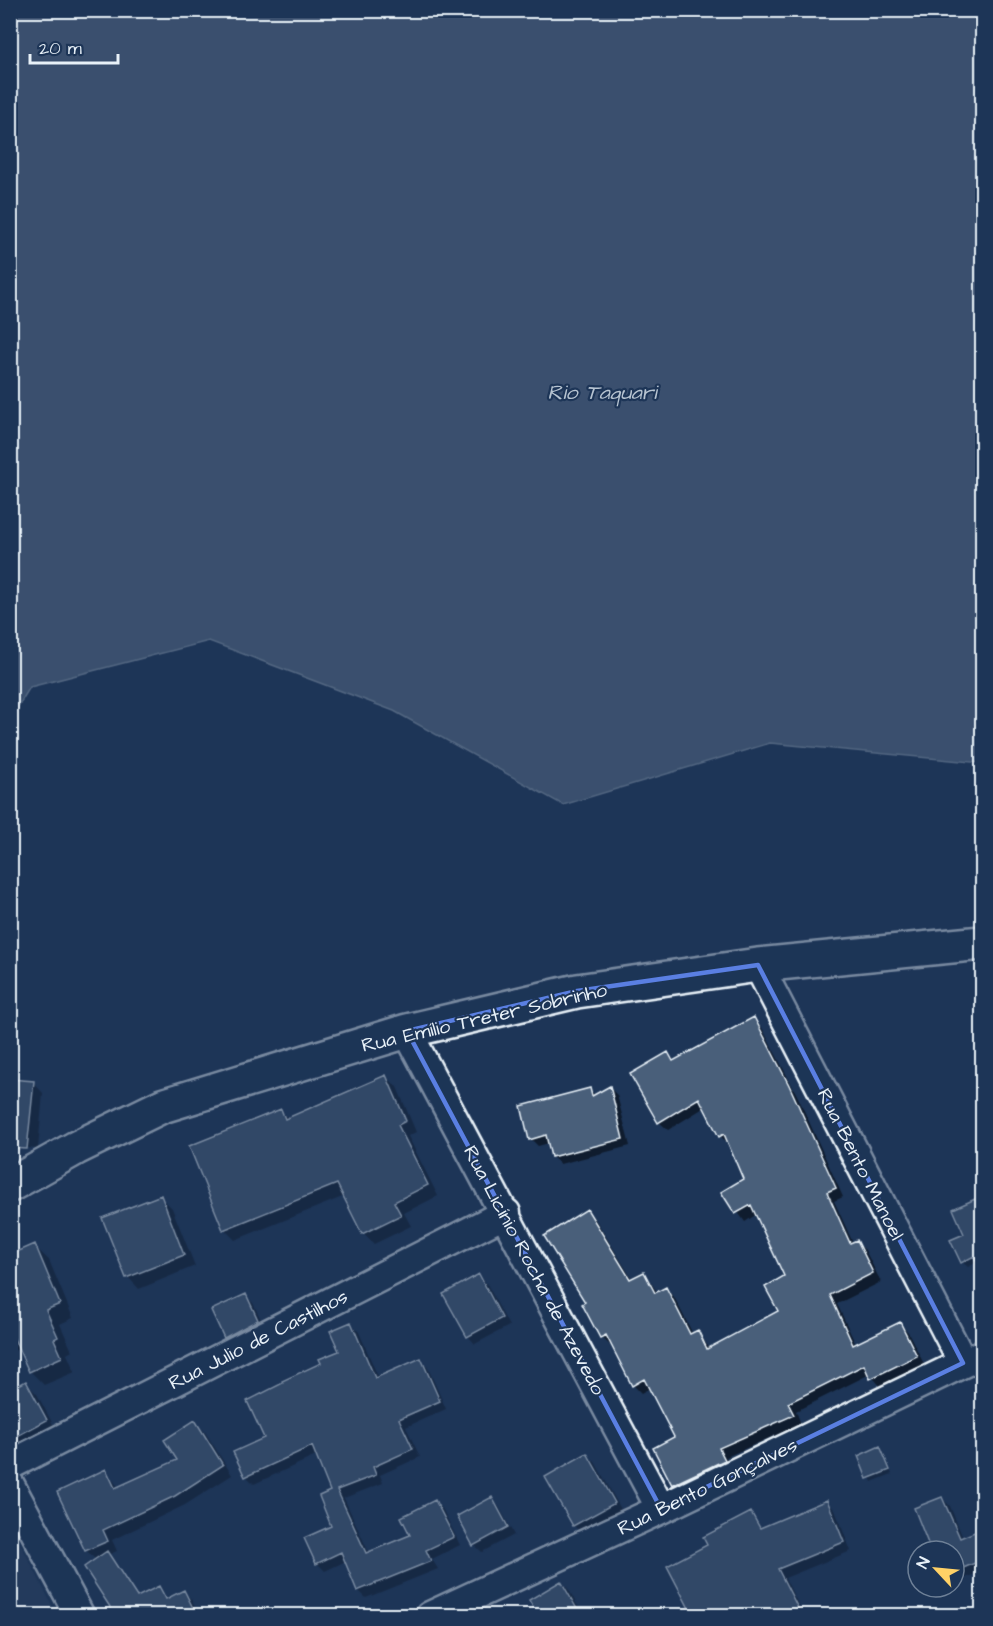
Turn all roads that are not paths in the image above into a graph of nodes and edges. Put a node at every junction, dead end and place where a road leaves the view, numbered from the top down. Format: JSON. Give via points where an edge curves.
{"nodes":[{"id":1,"x":982,"y":943,"type":"edge"},
{"id":2,"x":758,"y":965,"type":"junction"},
{"id":3,"x":407,"y":1031,"type":"junction"},
{"id":4,"x":10,"y":1185,"type":"edge"},
{"id":5,"x":506,"y":1214,"type":"junction"},
{"id":6,"x":973,"y":1359,"type":"edge"},
{"id":7,"x":10,"y":1465,"type":"edge"},
{"id":8,"x":10,"y":1485,"type":"edge"},
{"id":9,"x":661,"y":1509,"type":"junction"},
{"id":10,"x":80,"y":1616,"type":"edge"},
{"id":11,"x":430,"y":1616,"type":"edge"}],
"edges":[{"from":1,"to":2,"type":"main road","name":"Rua Emílio Treter Sobrinho"},
{"from":2,"to":3,"type":"main road","name":"Rua Emílio Treter Sobrinho","via":[[577,991]]},
{"from":2,"to":6,"type":"street","name":"Rua Bento Manoel"},
{"from":3,"to":4,"type":"main road","name":"Rua Emílio Treter Sobrinho","via":[[162,1106]]},
{"from":3,"to":5,"type":"street","name":"Rua Licínio Rocha de Azevedo"},
{"from":5,"to":7,"type":"street","name":"Rua Julio de Castilhos"},
{"from":5,"to":9,"type":"street","name":"Rua Licínio Rocha de Azevedo"},
{"from":6,"to":9,"type":"street","name":"Rua Bento Gonçalves"},
{"from":8,"to":10,"type":"street"},
{"from":9,"to":11,"type":"street","name":"Rua Bento Gonçalves"}]}
